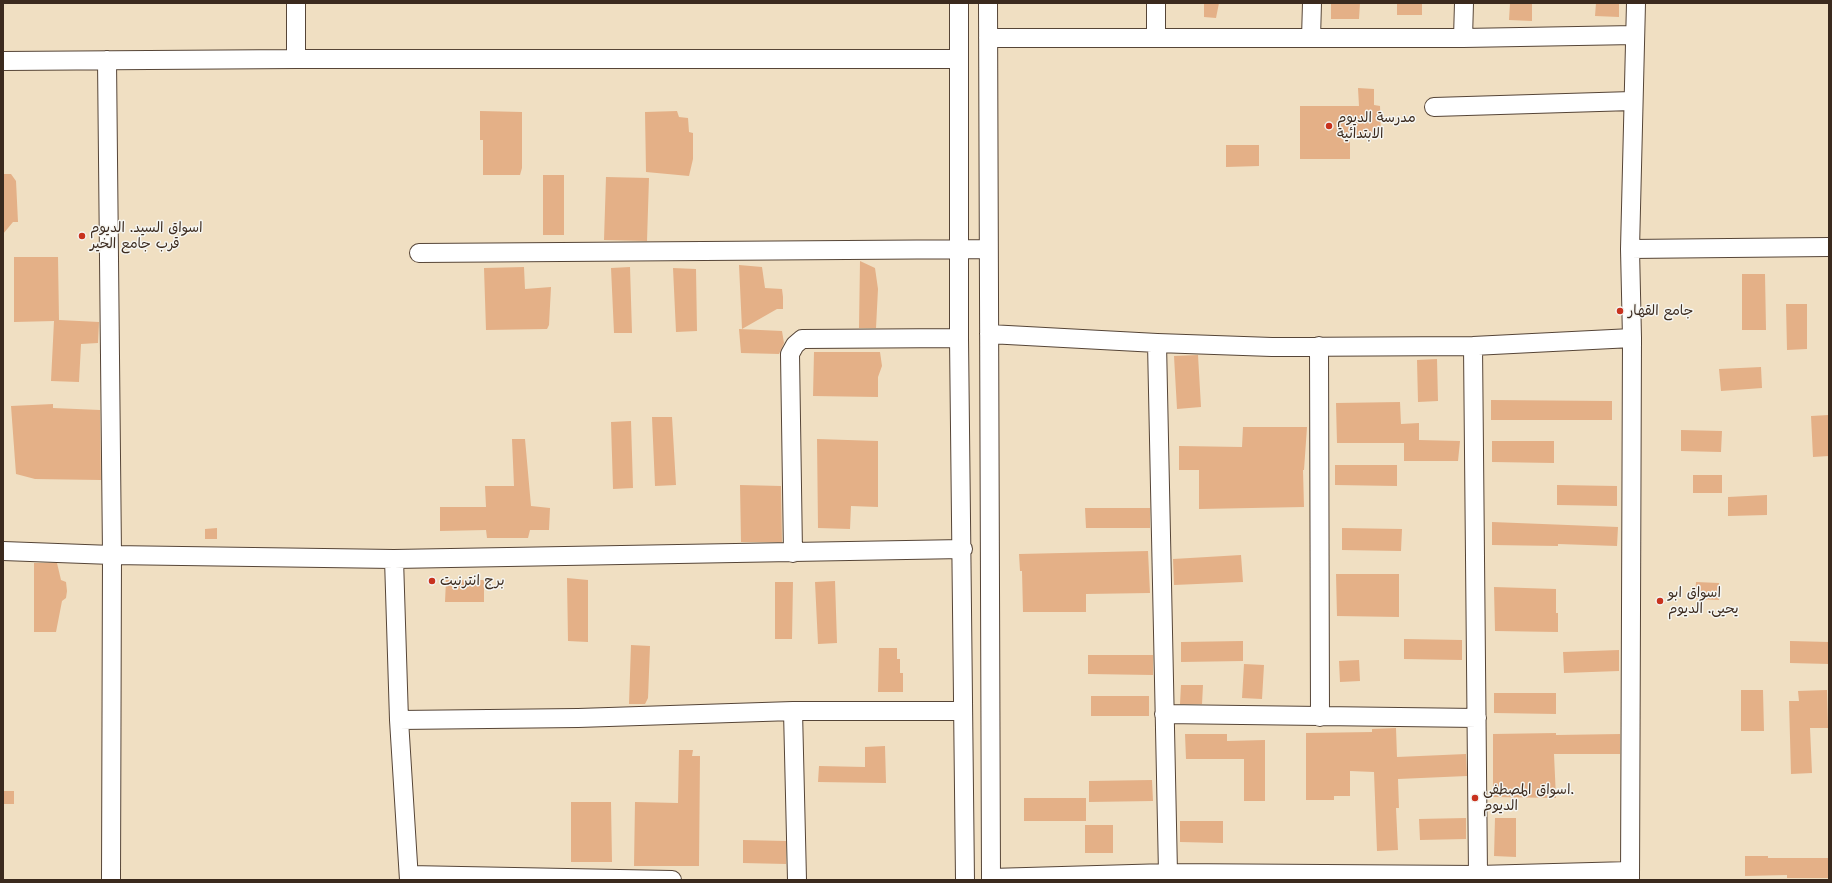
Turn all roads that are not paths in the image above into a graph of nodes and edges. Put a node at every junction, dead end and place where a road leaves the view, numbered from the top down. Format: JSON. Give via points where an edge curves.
{"nodes":[{"id":1,"x":296,"y":3,"type":"edge"},
{"id":2,"x":959,"y":3,"type":"edge"},
{"id":3,"x":988,"y":3,"type":"edge"},
{"id":4,"x":1156,"y":3,"type":"edge"},
{"id":5,"x":1312,"y":3,"type":"edge"},
{"id":6,"x":1464,"y":3,"type":"edge"},
{"id":7,"x":1636,"y":3,"type":"edge"},
{"id":8,"x":1635,"y":35,"type":"junction"},
{"id":9,"x":988,"y":38,"type":"junction"},
{"id":10,"x":1156,"y":38,"type":"junction"},
{"id":11,"x":1311,"y":38,"type":"junction"},
{"id":12,"x":1463,"y":38,"type":"junction"},
{"id":13,"x":296,"y":59,"type":"junction"},
{"id":14,"x":958,"y":59,"type":"junction"},
{"id":15,"x":108,"y":60,"type":"junction"},
{"id":16,"x":3,"y":61,"type":"edge"},
{"id":17,"x":1632,"y":101,"type":"junction"},
{"id":18,"x":1434,"y":107,"type":"dead end"},
{"id":19,"x":1829,"y":247,"type":"edge"},
{"id":20,"x":1630,"y":248,"type":"junction"},
{"id":21,"x":959,"y":249,"type":"junction"},
{"id":22,"x":988,"y":249,"type":"junction"},
{"id":23,"x":419,"y":253,"type":"dead end"},
{"id":24,"x":989,"y":334,"type":"junction"},
{"id":25,"x":959,"y":338,"type":"junction"},
{"id":26,"x":1632,"y":338,"type":"junction"},
{"id":27,"x":1157,"y":343,"type":"junction"},
{"id":28,"x":1319,"y":346,"type":"junction"},
{"id":29,"x":1473,"y":346,"type":"junction"},
{"id":30,"x":963,"y":548,"type":"junction"},
{"id":31,"x":3,"y":551,"type":"edge"},
{"id":32,"x":793,"y":553,"type":"junction"},
{"id":33,"x":112,"y":555,"type":"junction"},
{"id":34,"x":394,"y":559,"type":"junction"},
{"id":35,"x":793,"y":711,"type":"junction"},
{"id":36,"x":963,"y":711,"type":"junction"},
{"id":37,"x":1164,"y":714,"type":"junction"},
{"id":38,"x":1320,"y":717,"type":"junction"},
{"id":39,"x":1477,"y":718,"type":"junction"},
{"id":40,"x":399,"y":720,"type":"junction"},
{"id":41,"x":1168,"y":874,"type":"junction"},
{"id":42,"x":1478,"y":875,"type":"junction"},
{"id":43,"x":1630,"y":876,"type":"edge"},
{"id":44,"x":409,"y":877,"type":"edge"},
{"id":45,"x":991,"y":879,"type":"edge"},
{"id":46,"x":111,"y":880,"type":"edge"},
{"id":47,"x":672,"y":880,"type":"edge"},
{"id":48,"x":797,"y":880,"type":"edge"},
{"id":49,"x":965,"y":880,"type":"edge"}],
"edges":[{"from":1,"to":13,"type":"street"},
{"from":2,"to":14,"type":"street"},
{"from":3,"to":9,"type":"street"},
{"from":4,"to":10,"type":"street"},
{"from":5,"to":11,"type":"street"},
{"from":6,"to":12,"type":"street"},
{"from":7,"to":8,"type":"street"},
{"from":8,"to":12,"type":"street"},
{"from":8,"to":17,"type":"street"},
{"from":9,"to":10,"type":"street"},
{"from":9,"to":22,"type":"street"},
{"from":10,"to":11,"type":"street"},
{"from":11,"to":12,"type":"street"},
{"from":13,"to":14,"type":"street"},
{"from":13,"to":15,"type":"street"},
{"from":14,"to":21,"type":"street"},
{"from":15,"to":16,"type":"street"},
{"from":15,"to":33,"type":"street"},
{"from":17,"to":18,"type":"street"},
{"from":17,"to":20,"type":"street"},
{"from":19,"to":20,"type":"street"},
{"from":20,"to":26,"type":"street"},
{"from":21,"to":22,"type":"street"},
{"from":21,"to":23,"type":"street"},
{"from":21,"to":25,"type":"street"},
{"from":22,"to":24,"type":"street"},
{"from":24,"to":27,"type":"street"},
{"from":24,"to":45,"type":"street"},
{"from":25,"to":30,"type":"street"},
{"from":25,"to":32,"type":"street","via":[[802,339],[795,345],[790,354]]},
{"from":26,"to":29,"type":"street"},
{"from":26,"to":43,"type":"street"},
{"from":27,"to":28,"type":"street"},
{"from":27,"to":37,"type":"street"},
{"from":28,"to":29,"type":"street"},
{"from":28,"to":38,"type":"street"},
{"from":29,"to":39,"type":"street"},
{"from":30,"to":32,"type":"street"},
{"from":30,"to":36,"type":"street"},
{"from":31,"to":33,"type":"street"},
{"from":32,"to":34,"type":"street"},
{"from":33,"to":34,"type":"street"},
{"from":33,"to":46,"type":"street"},
{"from":34,"to":40,"type":"street"},
{"from":35,"to":36,"type":"street"},
{"from":35,"to":40,"type":"street","via":[[578,718]]},
{"from":35,"to":48,"type":"street"},
{"from":36,"to":49,"type":"street"},
{"from":37,"to":38,"type":"street"},
{"from":37,"to":41,"type":"street"},
{"from":38,"to":39,"type":"street"},
{"from":39,"to":42,"type":"street"},
{"from":40,"to":44,"type":"street"},
{"from":41,"to":42,"type":"street"},
{"from":41,"to":45,"type":"street"},
{"from":42,"to":43,"type":"street"},
{"from":44,"to":47,"type":"street"}]}
